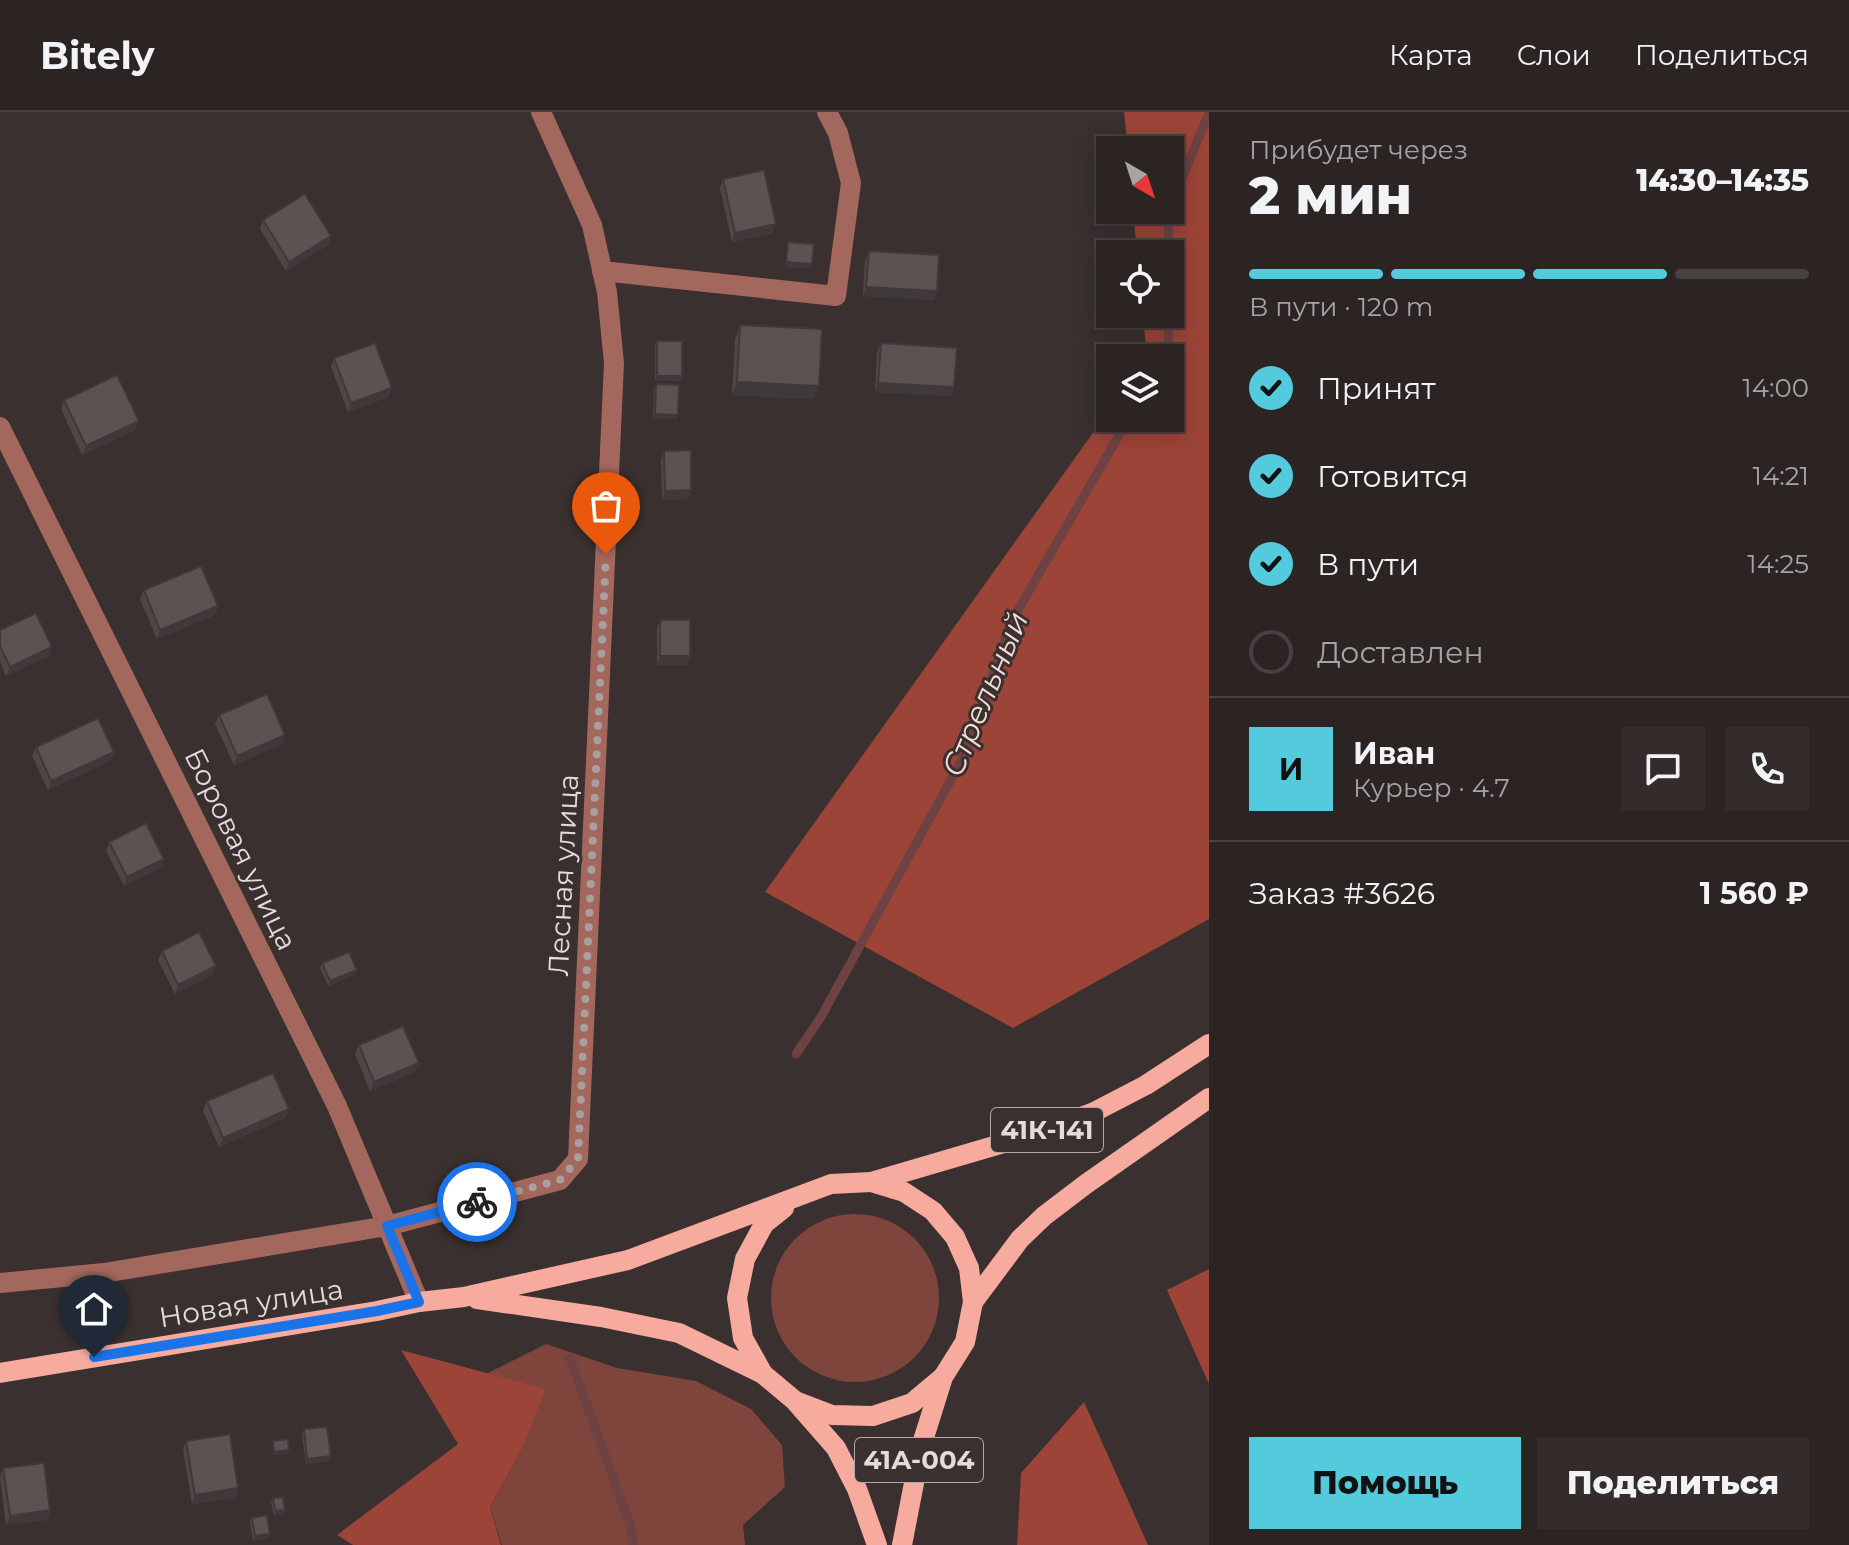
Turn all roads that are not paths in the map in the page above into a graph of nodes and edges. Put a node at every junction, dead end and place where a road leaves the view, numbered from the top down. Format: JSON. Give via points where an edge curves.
{"nodes":[{"id":1,"x":541,"y":112,"type":"edge"},
{"id":2,"x":827,"y":112,"type":"edge"},
{"id":3,"x":602,"y":271,"type":"junction"},
{"id":4,"x":0,"y":427,"type":"edge"},
{"id":5,"x":1209,"y":1044,"type":"edge"},
{"id":6,"x":1209,"y":1098,"type":"edge"},
{"id":7,"x":871,"y":1182,"type":"junction"},
{"id":8,"x":796,"y":1198,"type":"junction"},
{"id":9,"x":387,"y":1226,"type":"junction"},
{"id":10,"x":0,"y":1283,"type":"edge"},
{"id":11,"x":464,"y":1297,"type":"junction"},
{"id":12,"x":419,"y":1302,"type":"junction"},
{"id":13,"x":973,"y":1302,"type":"junction"},
{"id":14,"x":0,"y":1373,"type":"edge"},
{"id":15,"x":763,"y":1374,"type":"junction"},
{"id":16,"x":943,"y":1377,"type":"junction"},
{"id":17,"x":794,"y":1400,"type":"junction"},
{"id":18,"x":877,"y":1545,"type":"edge"},
{"id":19,"x":902,"y":1545,"type":"edge"}],
"edges":[{"from":1,"to":3,"type":"street","name":"Лесная улица","via":[[592,225]]},
{"from":2,"to":3,"type":"street","via":[[851,183],[836,296]]},
{"from":3,"to":9,"type":"street","name":"Лесная улица","via":[[614,363],[578,1159],[560,1180]]},
{"from":4,"to":9,"type":"street","name":"Боровая улица","via":[[337,1106]]},
{"from":5,"to":7,"type":"main road","number":"41К-141","via":[[1094,1112]]},
{"from":6,"to":13,"type":"main road","number":"41К-141","via":[[1044,1216]]},
{"from":7,"to":8,"type":"main road","number":"41К-141","via":[[831,1184]]},
{"from":7,"to":13,"type":"main road","number":"41К-141","via":[[904,1192],[933,1211],[955,1237],[969,1268]]},
{"from":8,"to":11,"type":"main road","number":"41К-141","via":[[628,1260]]},
{"from":8,"to":15,"type":"main road","number":"41К-141","via":[[764,1224],[745,1259],[737,1298],[743,1338]]},
{"from":9,"to":10,"type":"street","name":"Лесная улица","via":[[104,1273]]},
{"from":9,"to":12,"type":"street","name":"Боровая улица"},
{"from":11,"to":12,"type":"main road","name":"Новая улица","number":"41К-141"},
{"from":11,"to":15,"type":"main road","number":"41К-141","via":[[679,1333]]},
{"from":12,"to":14,"type":"main road","name":"Новая улица","number":"41К-141"},
{"from":13,"to":16,"type":"main road","number":"41К-141","via":[[965,1342]]},
{"from":15,"to":17,"type":"main road","number":"41К-141"},
{"from":16,"to":17,"type":"main road","number":"41К-141","via":[[912,1403],[873,1416],[832,1415]]},
{"from":16,"to":19,"type":"main road","number":"41А-004","via":[[921,1447]]},
{"from":17,"to":18,"type":"main road","number":"41А-004","via":[[836,1448]]}]}
